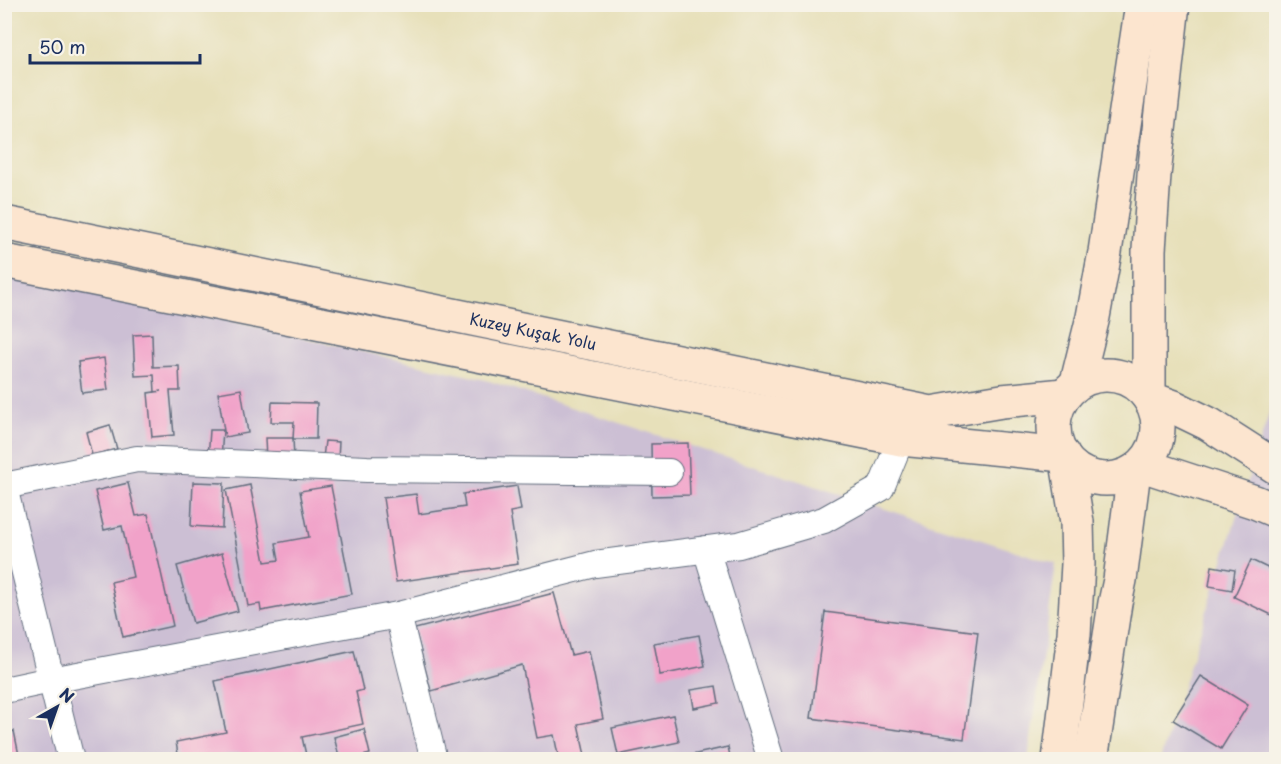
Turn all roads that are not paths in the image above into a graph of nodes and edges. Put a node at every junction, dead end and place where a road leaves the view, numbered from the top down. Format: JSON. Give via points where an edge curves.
{"nodes":[{"id":1,"x":1142,"y":4,"type":"edge"},
{"id":2,"x":1173,"y":4,"type":"edge"},
{"id":3,"x":4,"y":223,"type":"edge"},
{"id":4,"x":4,"y":261,"type":"edge"},
{"id":5,"x":1071,"y":389,"type":"junction"},
{"id":6,"x":1149,"y":398,"type":"junction"},
{"id":7,"x":901,"y":439,"type":"junction"},
{"id":8,"x":1065,"y":458,"type":"junction"},
{"id":9,"x":1276,"y":466,"type":"edge"},
{"id":10,"x":1138,"y":468,"type":"junction"},
{"id":11,"x":669,"y":471,"type":"dead end"},
{"id":12,"x":4,"y":487,"type":"edge"},
{"id":13,"x":1276,"y":512,"type":"edge"},
{"id":14,"x":706,"y":549,"type":"junction"},
{"id":15,"x":398,"y":615,"type":"junction"},
{"id":16,"x":51,"y":680,"type":"junction"},
{"id":17,"x":4,"y":690,"type":"edge"},
{"id":18,"x":70,"y":759,"type":"edge"},
{"id":19,"x":434,"y":759,"type":"edge"},
{"id":20,"x":771,"y":759,"type":"edge"},
{"id":21,"x":1059,"y":759,"type":"edge"},
{"id":22,"x":1091,"y":759,"type":"edge"}],
"edges":[{"from":1,"to":5,"type":"main road","via":[[1093,318]]},
{"from":2,"to":6,"type":"main road","via":[[1149,250]]},
{"from":3,"to":5,"type":"main road","name":"Kuzey Kuşak Yolu","via":[[931,413]]},
{"from":4,"to":7,"type":"main road","name":"Kuzey Kuşak Yolu"},
{"from":5,"to":6,"type":"main road","via":[[1094,375],[1112,374],[1129,379]]},
{"from":5,"to":8,"type":"main road","via":[[1056,411],[1053,429]]},
{"from":6,"to":9,"type":"main road","via":[[1209,424]]},
{"from":6,"to":10,"type":"main road","via":[[1159,420],[1158,436],[1153,452]]},
{"from":7,"to":8,"type":"main road","name":"Kuzey Kuşak Yolu"},
{"from":7,"to":14,"type":"street","via":[[881,488],[872,494],[824,520],[739,545]]},
{"from":8,"to":10,"type":"main road","via":[[1080,473],[1096,478],[1113,479]]},
{"from":8,"to":21,"type":"main road","via":[[1077,522],[1078,564]]},
{"from":10,"to":13,"type":"main road","via":[[1255,502]]},
{"from":10,"to":22,"type":"main road"},
{"from":11,"to":12,"type":"street","via":[[367,469],[137,459]]},
{"from":12,"to":16,"type":"street"},
{"from":14,"to":15,"type":"street","via":[[595,564]]},
{"from":14,"to":20,"type":"street"},
{"from":15,"to":16,"type":"street"},
{"from":15,"to":19,"type":"street"},
{"from":16,"to":17,"type":"street"},
{"from":16,"to":18,"type":"street"}]}
